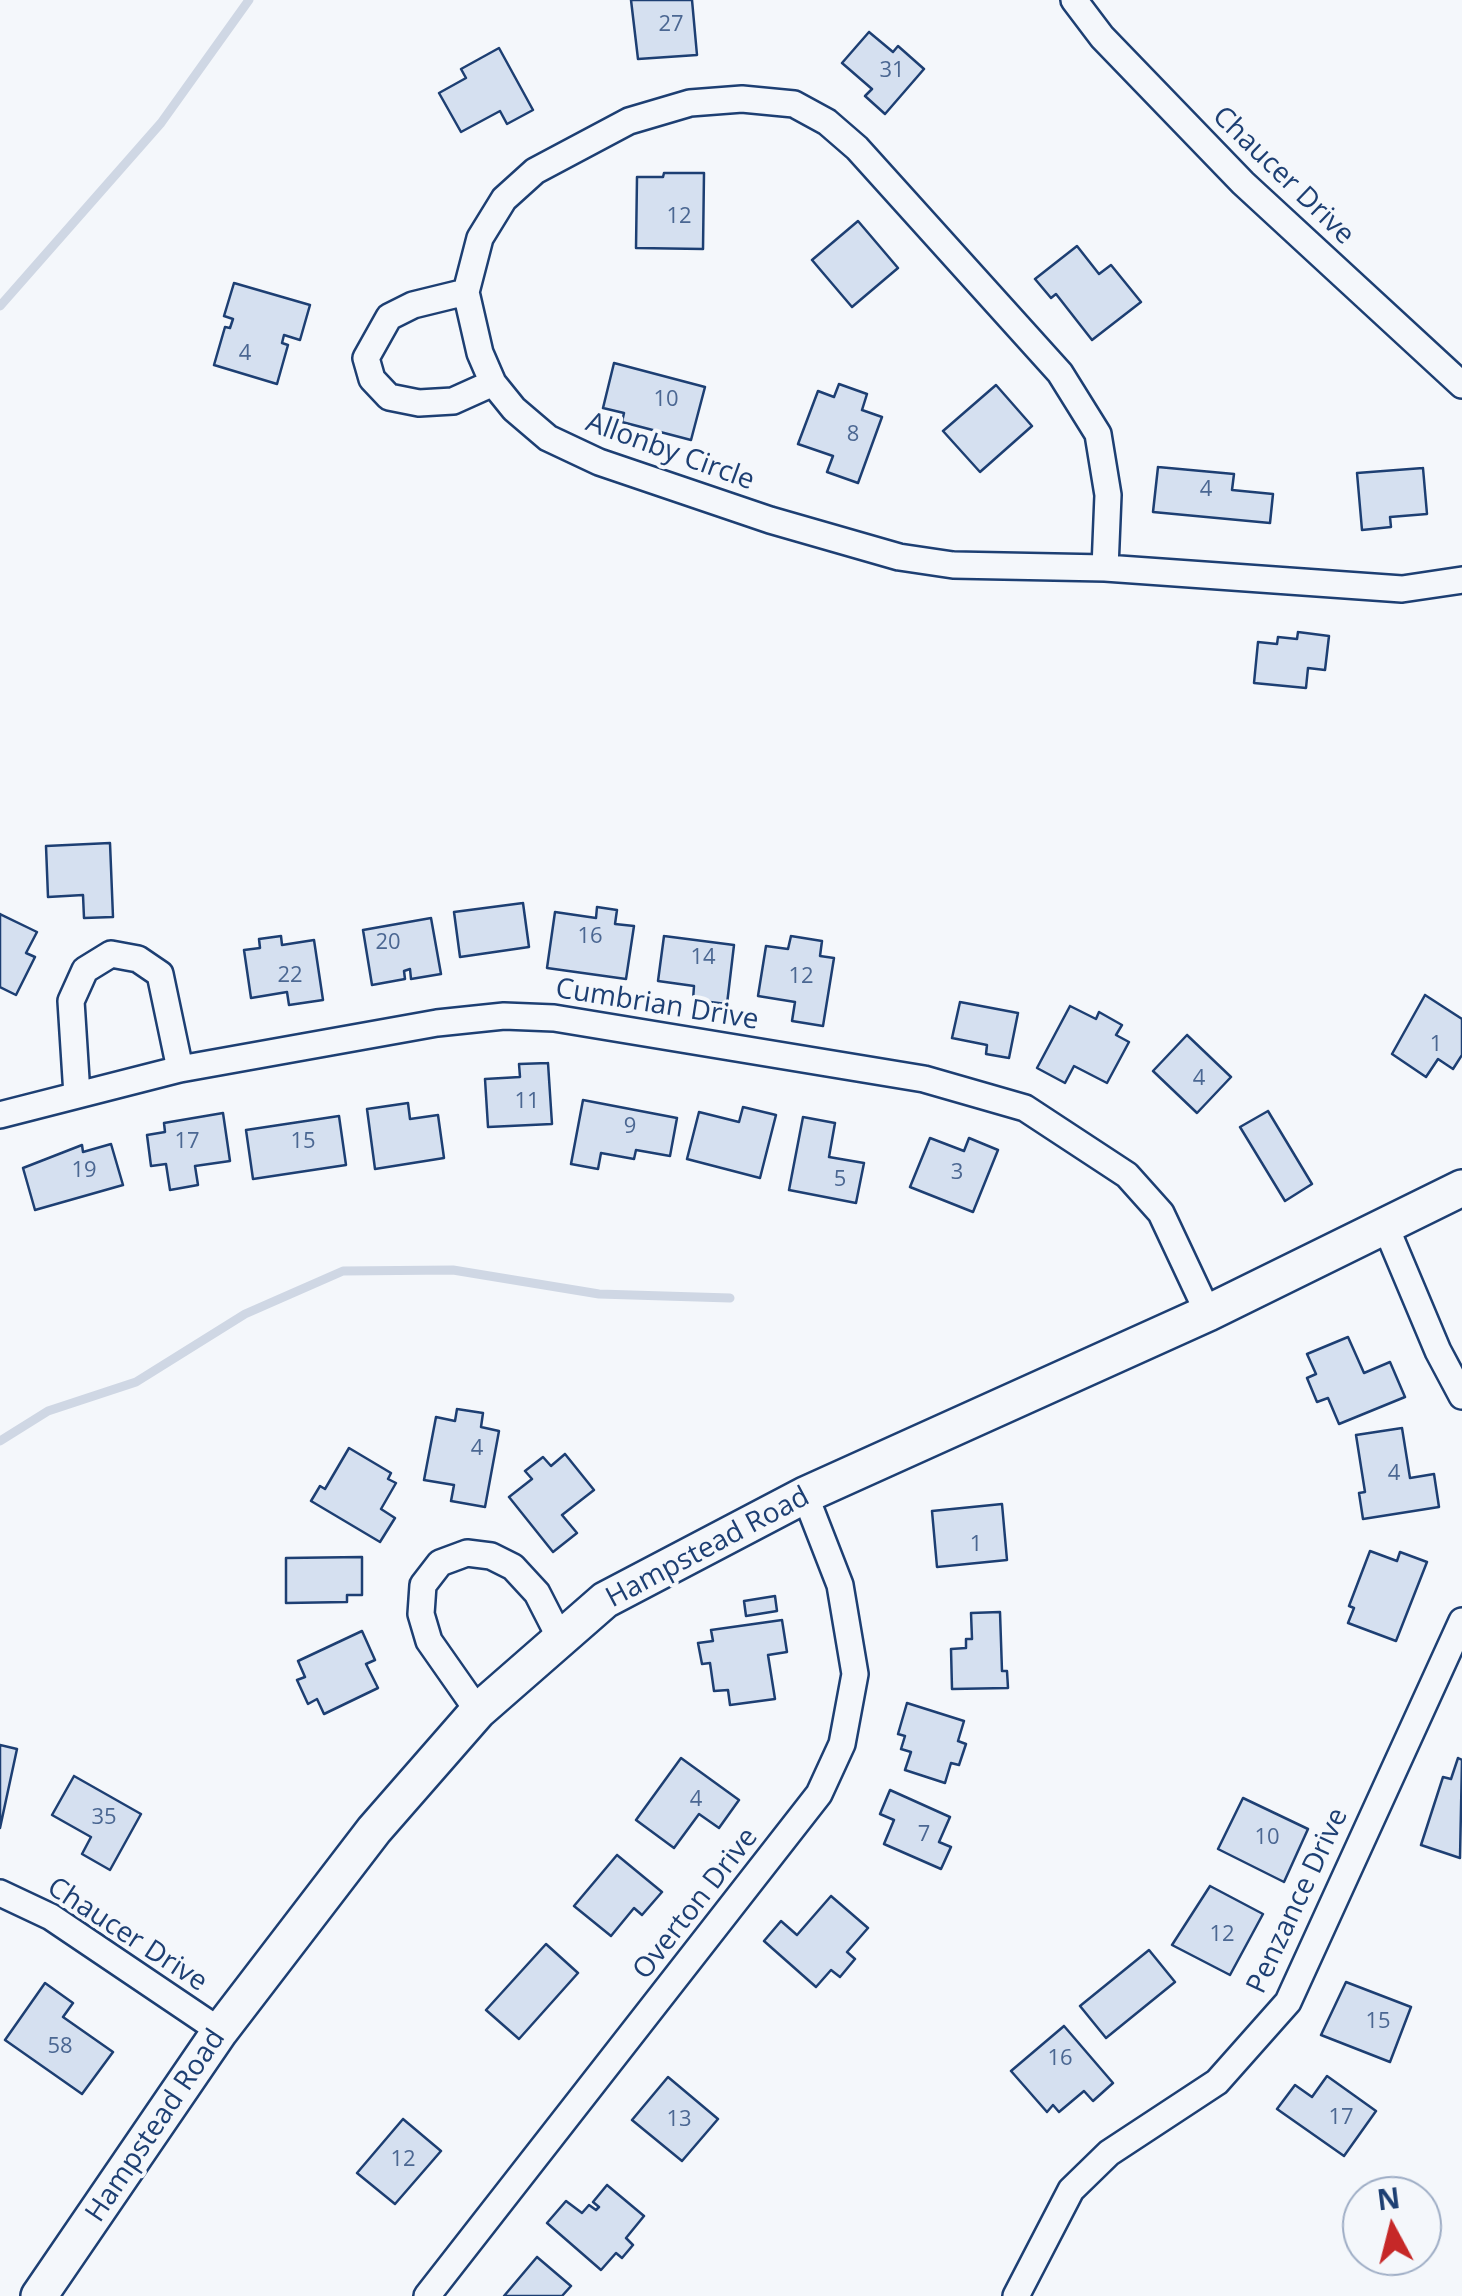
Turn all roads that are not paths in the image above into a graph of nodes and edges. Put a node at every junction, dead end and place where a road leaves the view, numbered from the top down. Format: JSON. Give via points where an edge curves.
{"nodes":[{"id":1,"x":1074,"y":0,"type":"edge"},
{"id":2,"x":466,"y":292,"type":"junction"},
{"id":3,"x":493,"y":383,"type":"junction"},
{"id":4,"x":1462,"y":385,"type":"edge"},
{"id":5,"x":1106,"y":568,"type":"junction"},
{"id":6,"x":1462,"y":580,"type":"edge"},
{"id":7,"x":180,"y":1070,"type":"junction"},
{"id":8,"x":77,"y":1095,"type":"junction"},
{"id":9,"x":0,"y":1115,"type":"edge"},
{"id":10,"x":1462,"y":1188,"type":"edge"},
{"id":11,"x":1385,"y":1224,"type":"junction"},
{"id":12,"x":1208,"y":1313,"type":"junction"},
{"id":13,"x":1462,"y":1396,"type":"edge"},
{"id":14,"x":805,"y":1495,"type":"junction"},
{"id":15,"x":1462,"y":1622,"type":"edge"},
{"id":16,"x":559,"y":1636,"type":"junction"},
{"id":17,"x":478,"y":1711,"type":"junction"},
{"id":18,"x":0,"y":1893,"type":"edge"},
{"id":19,"x":220,"y":2032,"type":"junction"},
{"id":20,"x":39,"y":2296,"type":"edge"},
{"id":21,"x":427,"y":2296,"type":"edge"},
{"id":22,"x":1016,"y":2296,"type":"edge"}],
"edges":[{"from":1,"to":4,"type":"street","name":"Chaucer Drive","via":[[1243,183]]},
{"from":2,"to":3,"type":"street","name":"Allonby Circle"},
{"from":2,"to":3,"type":"street","via":[[389,317],[366,358],[372,379],[388,397],[420,403],[453,401]]},
{"from":2,"to":5,"type":"street","name":"Allonby Circle","via":[[480,238],[504,199],[535,171],[628,121],[690,103],[794,104],[858,148],[1060,373],[1098,434],[1108,495]]},
{"from":3,"to":5,"type":"street","name":"Allonby Circle","via":[[548,438],[770,520],[953,566]]},
{"from":5,"to":6,"type":"street","name":"Allonby Circle","via":[[1402,589]]},
{"from":7,"to":8,"type":"street","name":"Cumbrian Drive"},
{"from":7,"to":8,"type":"street","via":[[160,974],[111,954],[86,970],[71,1002]]},
{"from":7,"to":12,"type":"street","name":"Cumbrian Drive","via":[[504,1016],[554,1018],[924,1080],[1026,1108],[1127,1174],[1161,1213]]},
{"from":8,"to":9,"type":"street","name":"Cumbrian Drive"},
{"from":10,"to":11,"type":"street","name":"Hampstead Road"},
{"from":11,"to":12,"type":"street","name":"Hampstead Road"},
{"from":11,"to":13,"type":"street"},
{"from":12,"to":14,"type":"street","name":"Hampstead Road"},
{"from":14,"to":16,"type":"street","name":"Hampstead Road","via":[[605,1600]]},
{"from":14,"to":21,"type":"street","name":"Overton Drive","via":[[840,1586],[855,1674],[842,1744],[818,1794]]},
{"from":15,"to":22,"type":"street","name":"Penzance Drive","via":[[1288,2002],[1217,2082],[1109,2153],[1071,2190]]},
{"from":16,"to":17,"type":"street","name":"Hampstead Road"},
{"from":16,"to":17,"type":"street","via":[[537,1592],[514,1567],[468,1553],[440,1562],[424,1584],[421,1614],[429,1640]]},
{"from":17,"to":19,"type":"street","name":"Hampstead Road","via":[[374,1830]]},
{"from":18,"to":19,"type":"street","name":"Chaucer Drive","via":[[51,1916]]},
{"from":19,"to":20,"type":"street","name":"Hampstead Road"}]}
